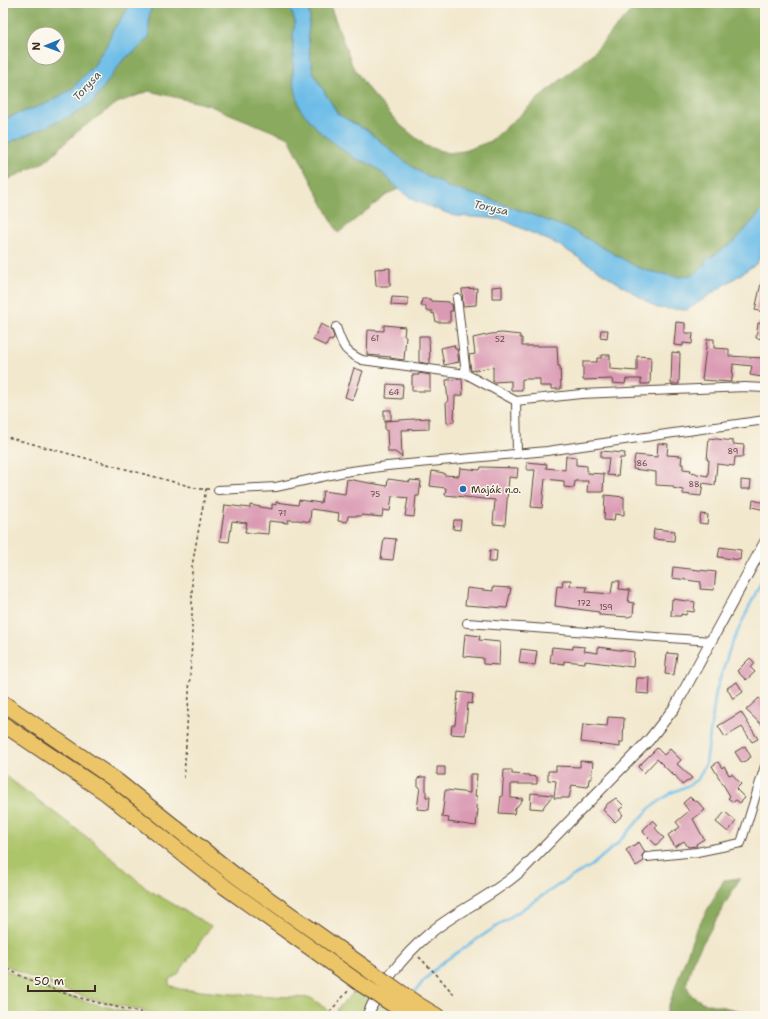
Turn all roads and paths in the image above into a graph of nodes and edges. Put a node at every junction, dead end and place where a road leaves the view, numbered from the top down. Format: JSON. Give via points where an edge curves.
{"nodes":[{"id":1,"x":457,"y":298,"type":"dead end"},
{"id":2,"x":336,"y":327,"type":"dead end"},
{"id":3,"x":466,"y":374,"type":"junction"},
{"id":4,"x":765,"y":388,"type":"edge"},
{"id":5,"x":516,"y":401,"type":"junction"},
{"id":6,"x":765,"y":420,"type":"edge"},
{"id":7,"x":3,"y":436,"type":"edge"},
{"id":8,"x":517,"y":454,"type":"junction"},
{"id":9,"x":206,"y":489,"type":"junction"},
{"id":10,"x":218,"y":490,"type":"joint"},
{"id":11,"x":765,"y":542,"type":"edge"},
{"id":12,"x":467,"y":623,"type":"dead end"},
{"id":13,"x":711,"y":641,"type":"junction"},
{"id":14,"x":3,"y":703,"type":"edge"},
{"id":15,"x":3,"y":724,"type":"edge"},
{"id":16,"x":765,"y":766,"type":"edge"},
{"id":17,"x":184,"y":778,"type":"dead end"},
{"id":18,"x":647,"y":857,"type":"dead end"},
{"id":19,"x":412,"y":950,"type":"junction"},
{"id":20,"x":3,"y":966,"type":"edge"},
{"id":21,"x":355,"y":987,"type":"junction"},
{"id":22,"x":455,"y":996,"type":"dead end"},
{"id":23,"x":412,"y":1012,"type":"edge"},
{"id":24,"x":330,"y":1013,"type":"junction"},
{"id":25,"x":156,"y":1016,"type":"edge"},
{"id":26,"x":326,"y":1016,"type":"edge"},
{"id":27,"x":330,"y":1016,"type":"edge"},
{"id":28,"x":367,"y":1016,"type":"edge"},
{"id":29,"x":437,"y":1016,"type":"edge"}],
"edges":[{"from":1,"to":3,"type":"street"},
{"from":2,"to":3,"type":"street","via":[[343,347],[362,360]]},
{"from":3,"to":5,"type":"street"},
{"from":4,"to":5,"type":"street","via":[[581,394]]},
{"from":5,"to":8,"type":"street"},
{"from":6,"to":8,"type":"street"},
{"from":7,"to":9,"type":"path"},
{"from":8,"to":10,"type":"street","via":[[387,466],[344,472],[276,487]]},
{"from":9,"to":10,"type":"path"},
{"from":9,"to":17,"type":"path","via":[[192,566],[192,642]]},
{"from":11,"to":13,"type":"street"},
{"from":12,"to":13,"type":"street"},
{"from":13,"to":19,"type":"street","via":[[675,707],[638,752],[523,869],[501,887],[430,933]]},
{"from":14,"to":23,"type":"highway","bridge":true,"via":[[117,780],[236,876],[370,971]]},
{"from":15,"to":21,"type":"highway","via":[[106,793]]},
{"from":16,"to":18,"type":"street","via":[[742,843],[697,852]]},
{"from":19,"to":22,"type":"path"},
{"from":19,"to":28,"type":"street","via":[[390,975]]},
{"from":20,"to":25,"type":"path","via":[[45,986],[97,1003]]},
{"from":21,"to":23,"type":"highway","bridge":true},
{"from":21,"to":24,"type":"path"},
{"from":23,"to":29,"type":"highway"},
{"from":24,"to":26,"type":"path"},
{"from":24,"to":27,"type":"path"}]}
